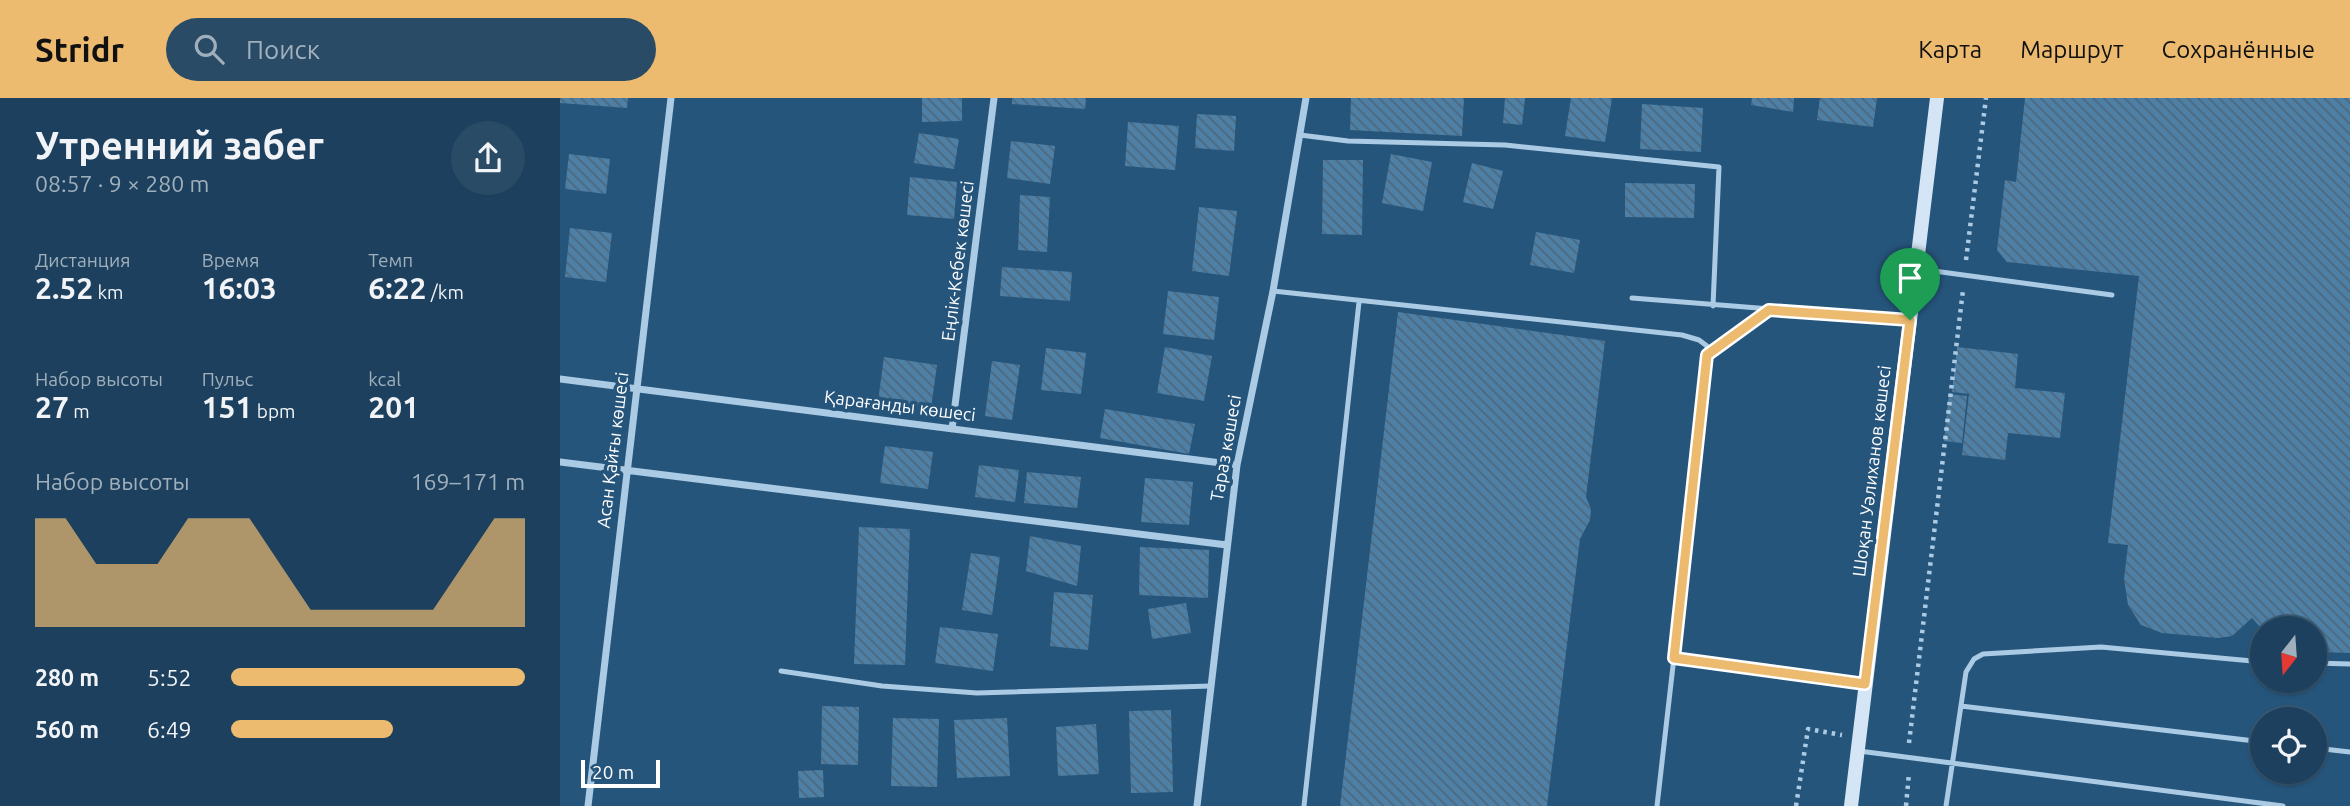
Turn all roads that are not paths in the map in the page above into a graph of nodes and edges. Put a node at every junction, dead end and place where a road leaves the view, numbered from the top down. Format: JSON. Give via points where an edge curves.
{"nodes":[{"id":1,"x":671,"y":98,"type":"edge"},
{"id":2,"x":994,"y":98,"type":"edge"},
{"id":3,"x":1306,"y":98,"type":"edge"},
{"id":4,"x":1937,"y":98,"type":"edge"},
{"id":5,"x":1300,"y":135,"type":"junction"},
{"id":6,"x":1916,"y":269,"type":"junction"},
{"id":7,"x":1273,"y":291,"type":"junction"},
{"id":8,"x":2112,"y":295,"type":"dead end"},
{"id":9,"x":1632,"y":298,"type":"dead end"},
{"id":10,"x":1359,"y":302,"type":"junction"},
{"id":11,"x":1713,"y":306,"type":"junction"},
{"id":12,"x":1769,"y":310,"type":"junction"},
{"id":13,"x":1910,"y":320,"type":"junction"},
{"id":14,"x":1707,"y":355,"type":"junction"},
{"id":15,"x":560,"y":379,"type":"edge"},
{"id":16,"x":636,"y":388,"type":"junction"},
{"id":17,"x":952,"y":429,"type":"junction"},
{"id":18,"x":560,"y":462,"type":"edge"},
{"id":19,"x":1237,"y":465,"type":"junction"},
{"id":20,"x":626,"y":470,"type":"junction"},
{"id":21,"x":1227,"y":545,"type":"junction"},
{"id":22,"x":1674,"y":658,"type":"junction"},
{"id":23,"x":2250,"y":661,"type":"edge"},
{"id":24,"x":2328,"y":663,"type":"edge"},
{"id":25,"x":2350,"y":664,"type":"edge"},
{"id":26,"x":781,"y":671,"type":"dead end"},
{"id":27,"x":1865,"y":684,"type":"junction"},
{"id":28,"x":1211,"y":687,"type":"junction"},
{"id":29,"x":1961,"y":706,"type":"junction"},
{"id":30,"x":2250,"y":740,"type":"edge"},
{"id":31,"x":2327,"y":749,"type":"edge"},
{"id":32,"x":1857,"y":751,"type":"junction"},
{"id":33,"x":2350,"y":752,"type":"edge"},
{"id":34,"x":1952,"y":764,"type":"junction"},
{"id":35,"x":588,"y":806,"type":"edge"},
{"id":36,"x":1197,"y":806,"type":"edge"},
{"id":37,"x":1304,"y":806,"type":"edge"},
{"id":38,"x":1657,"y":806,"type":"edge"},
{"id":39,"x":1851,"y":806,"type":"edge"},
{"id":40,"x":1947,"y":806,"type":"edge"},
{"id":41,"x":2283,"y":806,"type":"edge"}],
"edges":[{"from":1,"to":16,"type":"street","name":"Асан Қайғы көшесі"},
{"from":2,"to":17,"type":"street","name":"Еңлік-Кебек көшесі"},
{"from":3,"to":5,"type":"street","name":"Тараз көшесі"},
{"from":4,"to":6,"type":"main road","name":"Шоқан Уәлиханов көшесі"},
{"from":5,"to":7,"type":"street","name":"Тараз көшесі"},
{"from":5,"to":11,"type":"lane","via":[[1348,141],[1504,145],[1719,167]]},
{"from":6,"to":8,"type":"lane"},
{"from":6,"to":13,"type":"main road","name":"Шоқан Уәлиханов көшесі"},
{"from":7,"to":10,"type":"lane"},
{"from":7,"to":19,"type":"street","name":"Тараз көшесі"},
{"from":9,"to":11,"type":"lane"},
{"from":10,"to":14,"type":"lane","via":[[1682,335],[1707,346]]},
{"from":10,"to":37,"type":"lane"},
{"from":11,"to":12,"type":"lane"},
{"from":12,"to":13,"type":"lane"},
{"from":12,"to":14,"type":"lane"},
{"from":13,"to":27,"type":"main road","name":"Шоқан Уәлиханов көшесі"},
{"from":14,"to":22,"type":"lane"},
{"from":15,"to":16,"type":"street","name":"Қарағанды көшесі"},
{"from":16,"to":17,"type":"street","name":"Қарағанды көшесі"},
{"from":16,"to":20,"type":"street","name":"Асан Қайғы көшесі"},
{"from":17,"to":19,"type":"street","name":"Қарағанды көшесі"},
{"from":18,"to":20,"type":"street"},
{"from":19,"to":21,"type":"street","name":"Тараз көшесі"},
{"from":20,"to":21,"type":"street"},
{"from":20,"to":35,"type":"street","name":"Асан Қайғы көшесі"},
{"from":21,"to":28,"type":"street","name":"Тараз көшесі"},
{"from":22,"to":27,"type":"lane"},
{"from":22,"to":38,"type":"lane"},
{"from":23,"to":29,"type":"lane","via":[[2101,647],[1983,654],[1966,672]]},
{"from":24,"to":25,"type":"lane"},
{"from":26,"to":28,"type":"lane","via":[[882,686],[977,693]]},
{"from":27,"to":32,"type":"main road","name":"Шоқан Уәлиханов көшесі"},
{"from":28,"to":36,"type":"street","name":"Тараз көшесі"},
{"from":29,"to":30,"type":"lane"},
{"from":29,"to":34,"type":"lane"},
{"from":31,"to":33,"type":"lane"},
{"from":32,"to":34,"type":"lane"},
{"from":32,"to":39,"type":"main road","name":"Шоқан Уәлиханов көшесі"},
{"from":34,"to":40,"type":"lane"},
{"from":34,"to":41,"type":"lane"}]}
